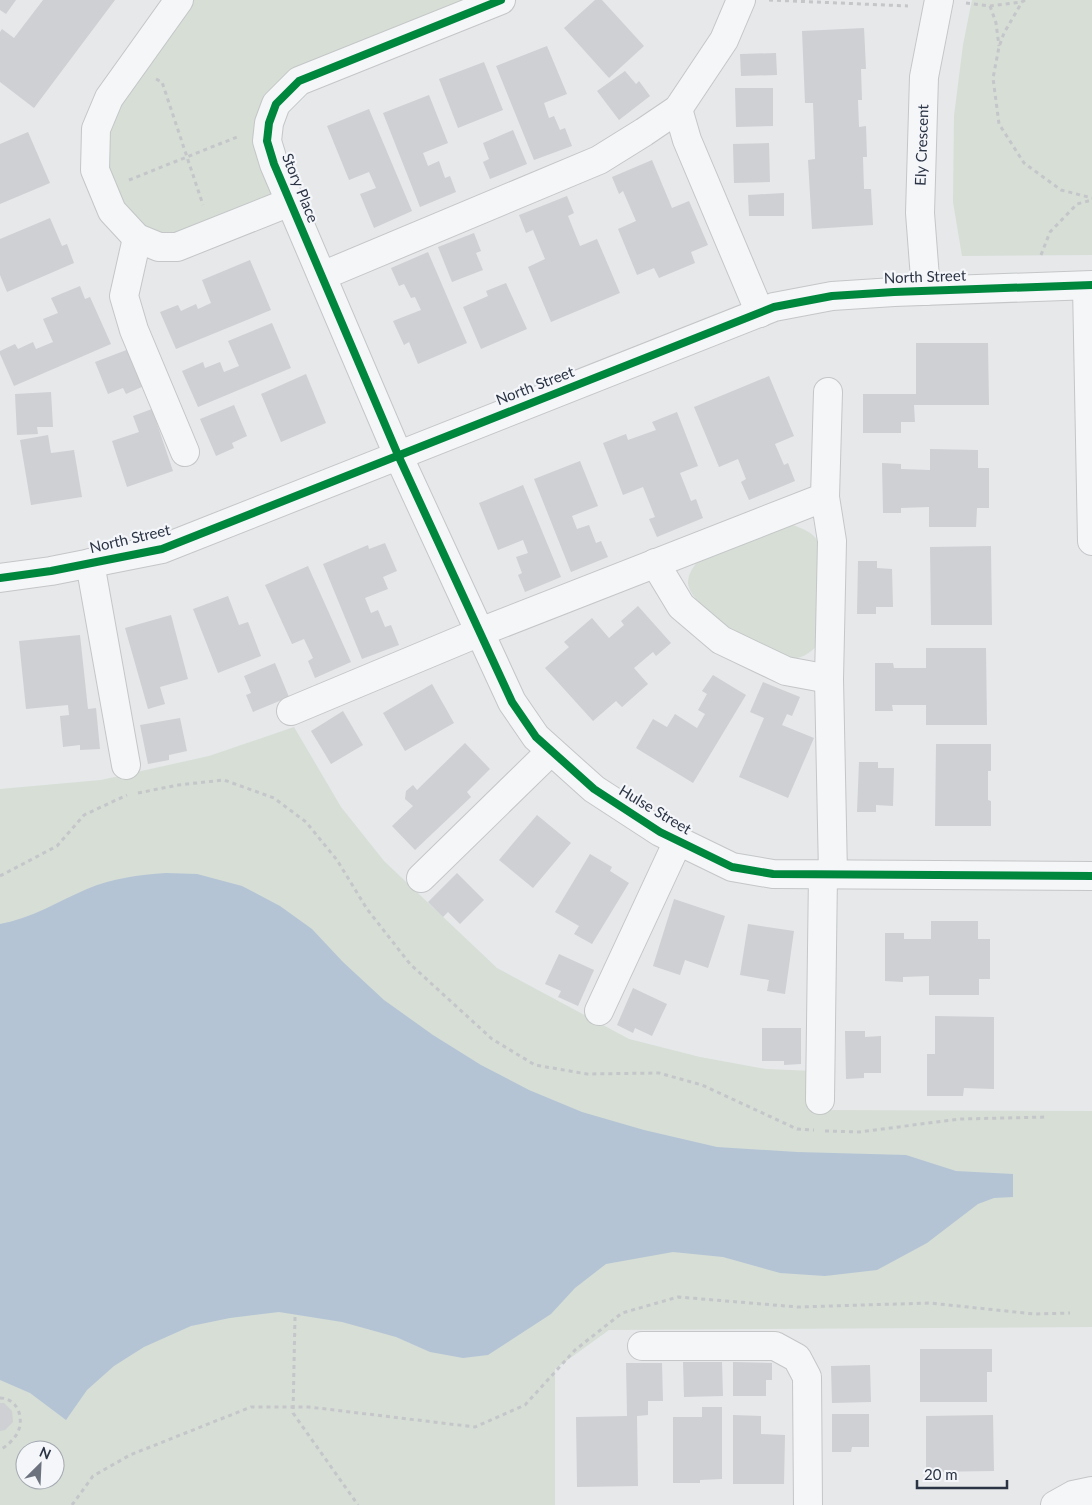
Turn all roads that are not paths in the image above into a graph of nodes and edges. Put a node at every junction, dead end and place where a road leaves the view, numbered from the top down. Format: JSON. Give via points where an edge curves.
{"nodes":[{"id":1,"x":178,"y":0,"type":"edge"},
{"id":2,"x":501,"y":0,"type":"edge"},
{"id":3,"x":742,"y":0,"type":"edge"},
{"id":4,"x":945,"y":4,"type":"edge"},
{"id":5,"x":678,"y":109,"type":"junction"},
{"id":6,"x":290,"y":202,"type":"junction"},
{"id":7,"x":137,"y":238,"type":"junction"},
{"id":8,"x":322,"y":276,"type":"junction"},
{"id":9,"x":1090,"y":285,"type":"edge"},
{"id":10,"x":926,"y":291,"type":"junction"},
{"id":11,"x":760,"y":313,"type":"junction"},
{"id":12,"x":828,"y":392,"type":"dead end"},
{"id":13,"x":185,"y":452,"type":"dead end"},
{"id":14,"x":398,"y":455,"type":"junction"},
{"id":15,"x":1091,"y":475,"type":"edge"},
{"id":16,"x":824,"y":497,"type":"junction"},
{"id":17,"x":1092,"y":541,"type":"edge"},
{"id":18,"x":90,"y":563,"type":"junction"},
{"id":19,"x":656,"y":563,"type":"junction"},
{"id":20,"x":0,"y":578,"type":"edge"},
{"id":21,"x":480,"y":632,"type":"junction"},
{"id":22,"x":829,"y":679,"type":"junction"},
{"id":23,"x":291,"y":711,"type":"dead end"},
{"id":24,"x":551,"y":751,"type":"junction"},
{"id":25,"x":126,"y":765,"type":"dead end"},
{"id":26,"x":678,"y":841,"type":"junction"},
{"id":27,"x":828,"y":874,"type":"junction"},
{"id":28,"x":1092,"y":876,"type":"edge"},
{"id":29,"x":421,"y":878,"type":"dead end"},
{"id":30,"x":599,"y":1011,"type":"dead end"},
{"id":31,"x":820,"y":1100,"type":"dead end"},
{"id":32,"x":642,"y":1346,"type":"dead end"},
{"id":33,"x":1092,"y":1491,"type":"edge"},
{"id":34,"x":808,"y":1505,"type":"edge"},
{"id":35,"x":1055,"y":1505,"type":"edge"}],
"edges":[{"from":1,"to":7,"type":"street","name":"Story Place","via":[[109,98],[96,129],[95,170],[112,211]]},
{"from":2,"to":6,"type":"street","name":"Story Place","via":[[299,81],[276,104],[269,123],[268,141],[274,164]]},
{"from":3,"to":5,"type":"street","via":[[724,40]]},
{"from":4,"to":10,"type":"street","name":"Ely Crescent","via":[[924,77],[920,213]]},
{"from":5,"to":8,"type":"street","via":[[599,160]]},
{"from":5,"to":11,"type":"street","via":[[687,140]]},
{"from":6,"to":7,"type":"street","name":"Story Place","via":[[177,247],[159,248]]},
{"from":6,"to":8,"type":"street","name":"Story Place"},
{"from":7,"to":13,"type":"street","via":[[124,296],[134,330]]},
{"from":8,"to":14,"type":"street","name":"Story Place"},
{"from":9,"to":10,"type":"street","name":"North Street"},
{"from":9,"to":15,"type":"street"},
{"from":10,"to":11,"type":"street","name":"North Street","via":[[832,296],[774,307]]},
{"from":11,"to":14,"type":"street","name":"North Street"},
{"from":12,"to":16,"type":"street"},
{"from":14,"to":18,"type":"street","name":"North Street","via":[[162,549]]},
{"from":14,"to":21,"type":"street","name":"Hulse Street"},
{"from":15,"to":17,"type":"street"},
{"from":16,"to":19,"type":"street"},
{"from":16,"to":22,"type":"street","via":[[832,541]]},
{"from":18,"to":20,"type":"street","name":"North Street"},
{"from":18,"to":25,"type":"street"},
{"from":19,"to":21,"type":"street"},
{"from":19,"to":22,"type":"street","via":[[681,606],[721,640],[786,671]]},
{"from":21,"to":23,"type":"street"},
{"from":21,"to":24,"type":"street","name":"Hulse Street","via":[[512,702],[536,737]]},
{"from":22,"to":27,"type":"street"},
{"from":24,"to":26,"type":"street","name":"Hulse Street","via":[[594,789]]},
{"from":24,"to":29,"type":"street"},
{"from":26,"to":27,"type":"street","name":"Hulse Street","via":[[732,867],[773,874]]},
{"from":26,"to":30,"type":"street"},
{"from":27,"to":28,"type":"street","name":"Hulse Street"},
{"from":27,"to":31,"type":"street"},
{"from":32,"to":34,"type":"street","via":[[776,1346],[797,1358],[807,1376]]},
{"from":33,"to":35,"type":"street","via":[[1073,1495]]}]}
